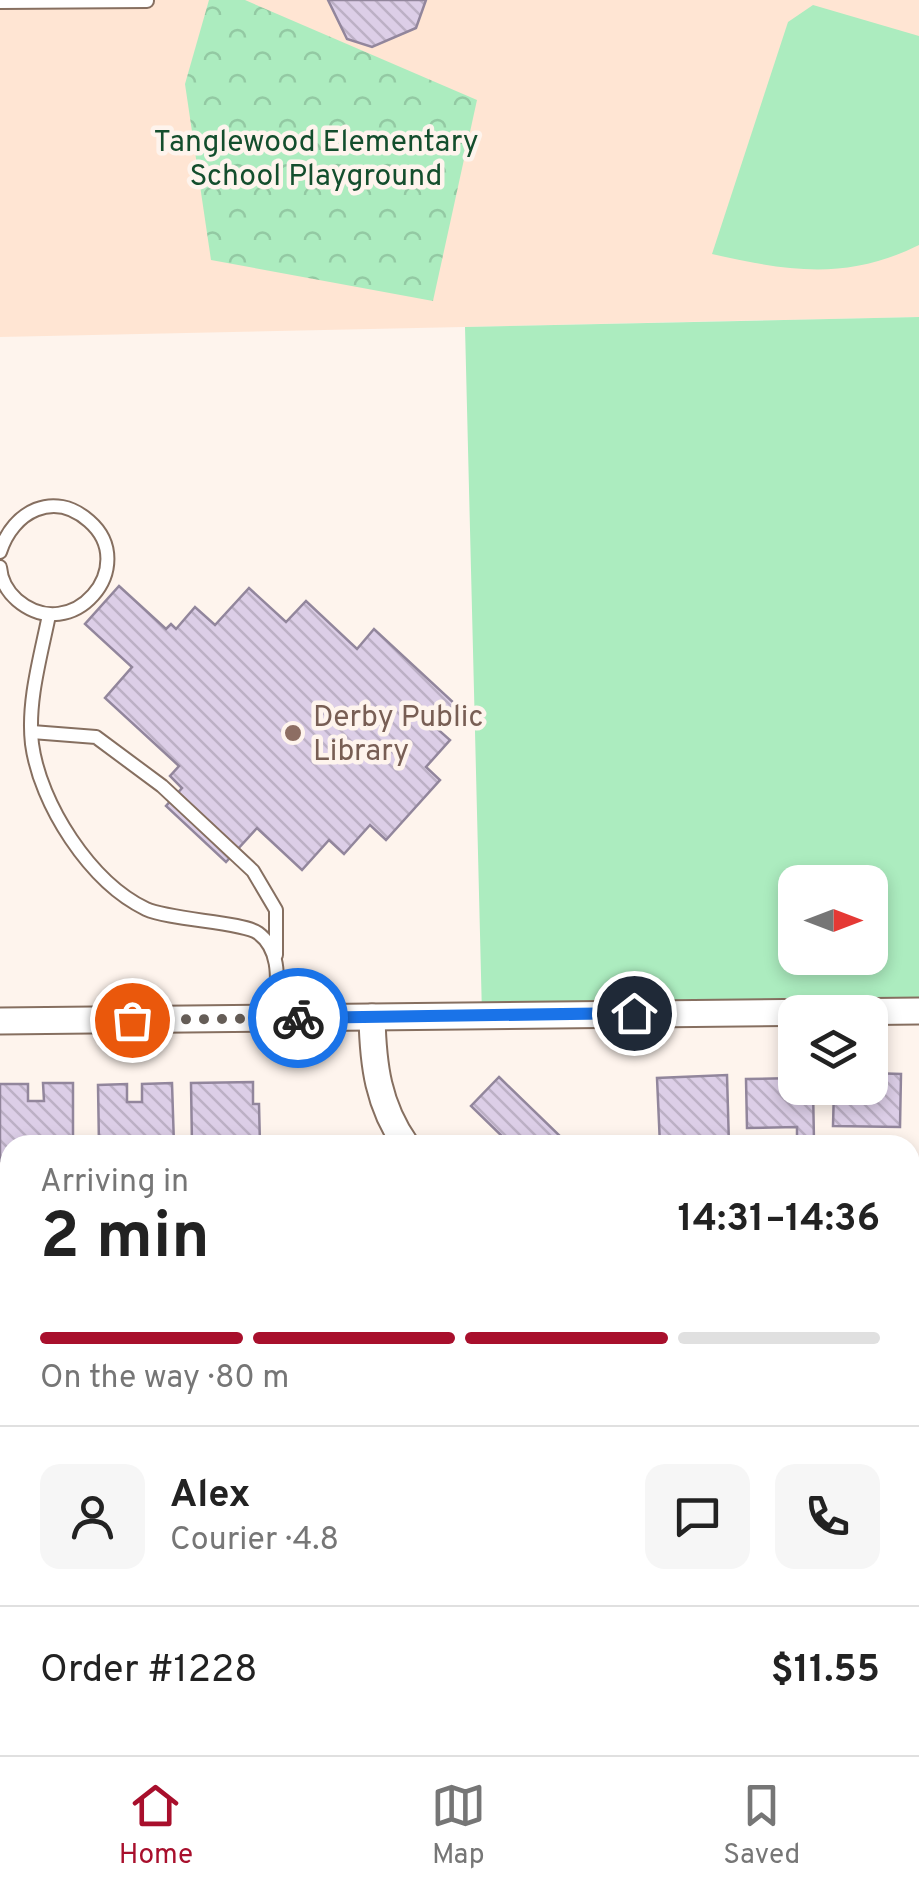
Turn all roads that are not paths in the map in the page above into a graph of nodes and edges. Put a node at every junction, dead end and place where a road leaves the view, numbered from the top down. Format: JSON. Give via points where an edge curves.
{"nodes":[{"id":1,"x":147,"y":1,"type":"edge"},
{"id":2,"x":0,"y":2,"type":"edge"},
{"id":3,"x":3,"y":532,"type":"edge"},
{"id":4,"x":0,"y":552,"type":"edge"},
{"id":5,"x":0,"y":567,"type":"edge"},
{"id":6,"x":49,"y":615,"type":"junction"},
{"id":7,"x":32,"y":732,"type":"junction"},
{"id":8,"x":276,"y":955,"type":"junction"},
{"id":9,"x":919,"y":1011,"type":"edge"},
{"id":10,"x":372,"y":1017,"type":"junction"},
{"id":11,"x":276,"y":1018,"type":"junction"},
{"id":12,"x":0,"y":1021,"type":"edge"},
{"id":13,"x":399,"y":1135,"type":"edge"}],
"edges":[{"from":1,"to":2,"type":"lane"},
{"from":3,"to":4,"type":"lane"},
{"from":3,"to":6,"type":"lane","via":[[28,513],[58,506],[94,524],[104,542],[103,582],[91,600]]},
{"from":5,"to":6,"type":"lane","via":[[10,594]]},
{"from":6,"to":7,"type":"lane"},
{"from":7,"to":8,"type":"lane","via":[[96,737],[162,786],[253,871],[276,910]]},
{"from":7,"to":8,"type":"lane","via":[[47,797],[74,844],[106,880],[146,909],[256,931]]},
{"from":8,"to":11,"type":"lane"},
{"from":9,"to":10,"type":"street"},
{"from":10,"to":11,"type":"street"},
{"from":10,"to":13,"type":"street","via":[[378,1091]]},
{"from":11,"to":12,"type":"street"}]}
